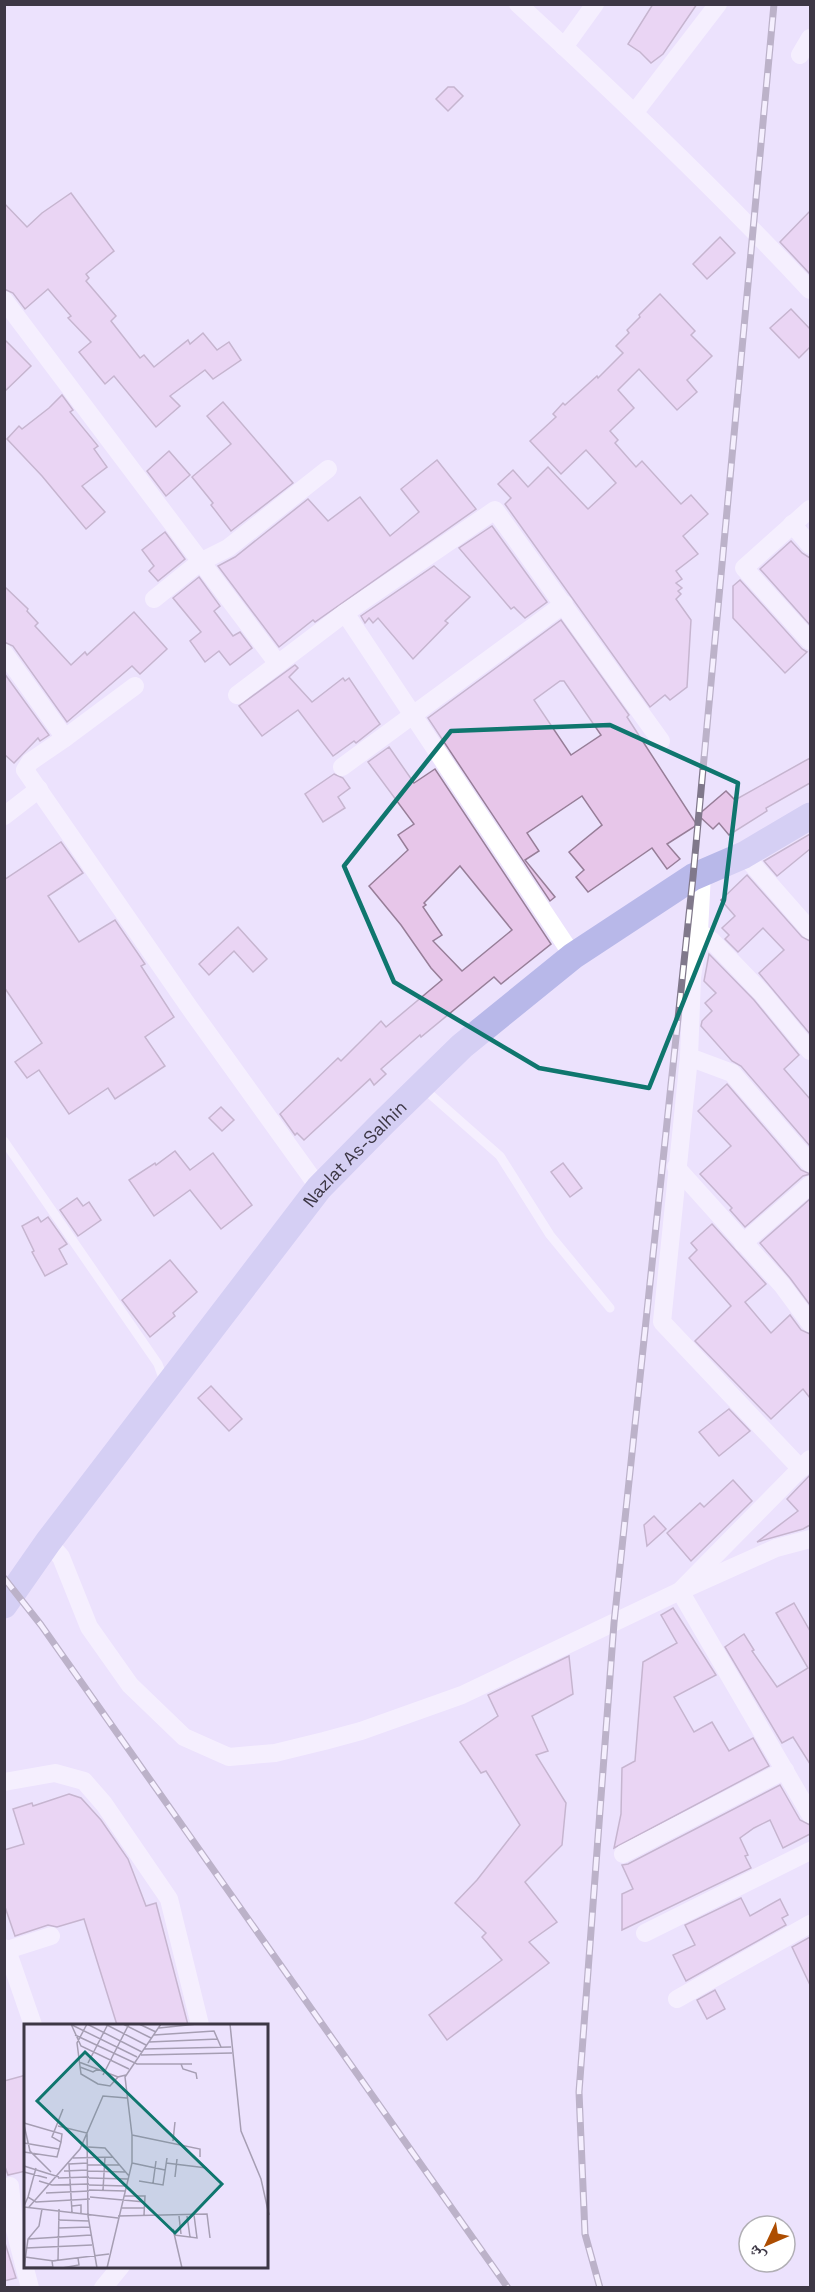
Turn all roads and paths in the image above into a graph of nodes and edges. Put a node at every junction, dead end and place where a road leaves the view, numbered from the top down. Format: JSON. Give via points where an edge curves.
{"nodes":[{"id":1,"x":518,"y":4,"type":"edge"},
{"id":2,"x":595,"y":4,"type":"edge"},
{"id":3,"x":718,"y":4,"type":"edge"},
{"id":4,"x":810,"y":38,"type":"edge"},
{"id":5,"x":564,"y":47,"type":"junction"},
{"id":6,"x":800,"y":55,"type":"dead end"},
{"id":7,"x":635,"y":112,"type":"junction"},
{"id":8,"x":810,"y":290,"type":"edge"},
{"id":9,"x":4,"y":300,"type":"edge"},
{"id":10,"x":328,"y":469,"type":"dead end"},
{"id":11,"x":810,"y":509,"type":"edge"},
{"id":12,"x":792,"y":524,"type":"junction"},
{"id":13,"x":810,"y":544,"type":"edge"},
{"id":14,"x":200,"y":562,"type":"junction"},
{"id":15,"x":154,"y":599,"type":"dead end"},
{"id":16,"x":564,"y":604,"type":"junction"},
{"id":17,"x":345,"y":614,"type":"junction"},
{"id":18,"x":810,"y":641,"type":"edge"},
{"id":19,"x":4,"y":653,"type":"edge"},
{"id":20,"x":278,"y":664,"type":"junction"},
{"id":21,"x":135,"y":686,"type":"dead end"},
{"id":22,"x":237,"y":695,"type":"dead end"},
{"id":23,"x":412,"y":716,"type":"junction"},
{"id":24,"x":65,"y":738,"type":"junction"},
{"id":25,"x":661,"y":741,"type":"dead end"},
{"id":26,"x":342,"y":767,"type":"dead end"},
{"id":27,"x":39,"y":789,"type":"junction"},
{"id":28,"x":4,"y":816,"type":"edge"},
{"id":29,"x":810,"y":816,"type":"edge"},
{"id":30,"x":744,"y":855,"type":"junction"},
{"id":31,"x":702,"y":873,"type":"junction"},
{"id":32,"x":810,"y":930,"type":"edge"},
{"id":33,"x":699,"y":932,"type":"junction"},
{"id":34,"x":573,"y":956,"type":"junction"},
{"id":35,"x":810,"y":1051,"type":"edge"},
{"id":36,"x":689,"y":1057,"type":"junction"},
{"id":37,"x":421,"y":1086,"type":"junction"},
{"id":38,"x":4,"y":1141,"type":"edge"},
{"id":39,"x":810,"y":1163,"type":"edge"},
{"id":40,"x":676,"y":1167,"type":"junction"},
{"id":41,"x":810,"y":1185,"type":"edge"},
{"id":42,"x":319,"y":1188,"type":"junction"},
{"id":43,"x":742,"y":1243,"type":"junction"},
{"id":44,"x":610,"y":1308,"type":"dead end"},
{"id":45,"x":810,"y":1323,"type":"edge"},
{"id":46,"x":166,"y":1385,"type":"junction"},
{"id":47,"x":806,"y":1464,"type":"edge"},
{"id":48,"x":810,"y":1539,"type":"edge"},
{"id":49,"x":48,"y":1542,"type":"junction"},
{"id":50,"x":680,"y":1591,"type":"junction"},
{"id":51,"x":4,"y":1605,"type":"edge"},
{"id":52,"x":785,"y":1770,"type":"junction"},
{"id":53,"x":4,"y":1782,"type":"edge"},
{"id":54,"x":810,"y":1814,"type":"edge"},
{"id":55,"x":810,"y":1851,"type":"edge"},
{"id":56,"x":623,"y":1854,"type":"dead end"},
{"id":57,"x":810,"y":1923,"type":"edge"},
{"id":58,"x":645,"y":1933,"type":"dead end"},
{"id":59,"x":51,"y":1936,"type":"dead end"},
{"id":60,"x":5,"y":1950,"type":"edge"},
{"id":61,"x":677,"y":1999,"type":"dead end"},
{"id":62,"x":33,"y":2024,"type":"edge"},
{"id":63,"x":200,"y":2024,"type":"edge"},
{"id":64,"x":14,"y":2185,"type":"edge"},
{"id":65,"x":24,"y":2265,"type":"edge"},
{"id":66,"x":25,"y":2268,"type":"edge"},
{"id":67,"x":119,"y":2268,"type":"edge"},
{"id":68,"x":30,"y":2288,"type":"edge"},
{"id":69,"x":103,"y":2288,"type":"edge"}],
"edges":[{"from":1,"to":5,"type":"street"},
{"from":2,"to":5,"type":"street"},
{"from":3,"to":7,"type":"street"},
{"from":4,"to":6,"type":"street"},
{"from":5,"to":7,"type":"street"},
{"from":7,"to":8,"type":"street"},
{"from":9,"to":14,"type":"street"},
{"from":10,"to":14,"type":"street","via":[[228,548]]},
{"from":11,"to":12,"type":"street"},
{"from":12,"to":13,"type":"street"},
{"from":12,"to":18,"type":"street","via":[[744,568]]},
{"from":14,"to":15,"type":"street"},
{"from":14,"to":20,"type":"street"},
{"from":16,"to":17,"type":"street","via":[[495,510]]},
{"from":16,"to":23,"type":"street"},
{"from":16,"to":25,"type":"street"},
{"from":17,"to":20,"type":"street"},
{"from":17,"to":23,"type":"street"},
{"from":19,"to":24,"type":"street"},
{"from":20,"to":22,"type":"street"},
{"from":21,"to":24,"type":"street"},
{"from":23,"to":26,"type":"street"},
{"from":23,"to":34,"type":"street"},
{"from":24,"to":27,"type":"street","via":[[27,766],[25,770]]},
{"from":27,"to":28,"type":"street"},
{"from":27,"to":42,"type":"street"},
{"from":29,"to":30,"type":"main road","name":"Nazlat As-Salhin"},
{"from":30,"to":31,"type":"main road","name":"Nazlat As-Salhin"},
{"from":30,"to":32,"type":"street"},
{"from":31,"to":33,"type":"street"},
{"from":31,"to":34,"type":"main road","name":"Nazlat As-Salhin"},
{"from":33,"to":35,"type":"street","via":[[755,986]]},
{"from":33,"to":36,"type":"street","via":[[692,977]]},
{"from":34,"to":37,"type":"main road","name":"Nazlat As-Salhin","via":[[462,1046]]},
{"from":36,"to":39,"type":"street","via":[[732,1073]]},
{"from":36,"to":40,"type":"street"},
{"from":37,"to":42,"type":"main road","name":"Nazlat As-Salhin"},
{"from":37,"to":44,"type":"lane","via":[[500,1156],[550,1235]]},
{"from":38,"to":46,"type":"lane","via":[[158,1364]]},
{"from":40,"to":43,"type":"street"},
{"from":40,"to":47,"type":"street","via":[[662,1322]]},
{"from":41,"to":43,"type":"street"},
{"from":42,"to":46,"type":"main road","name":"Nazlat As-Salhin"},
{"from":43,"to":45,"type":"street","via":[[782,1285]]},
{"from":46,"to":49,"type":"main road","name":"Nazlat As-Salhin"},
{"from":47,"to":50,"type":"street"},
{"from":48,"to":50,"type":"street","via":[[776,1548]]},
{"from":49,"to":50,"type":"street","via":[[61,1557],[89,1627],[130,1685],[184,1737],[229,1757],[275,1753],[324,1741],[462,1695]]},
{"from":49,"to":51,"type":"main road","name":"Nazlat As-Salhin"},
{"from":50,"to":52,"type":"street"},
{"from":52,"to":54,"type":"street"},
{"from":52,"to":56,"type":"street"},
{"from":53,"to":63,"type":"street","via":[[55,1773],[84,1780],[105,1804],[169,1899]]},
{"from":55,"to":58,"type":"street"},
{"from":57,"to":61,"type":"street"},
{"from":59,"to":60,"type":"street"},
{"from":60,"to":62,"type":"street"},
{"from":64,"to":65,"type":"street","via":[[14,2226]]},
{"from":66,"to":68,"type":"street"},
{"from":67,"to":69,"type":"street"}]}
